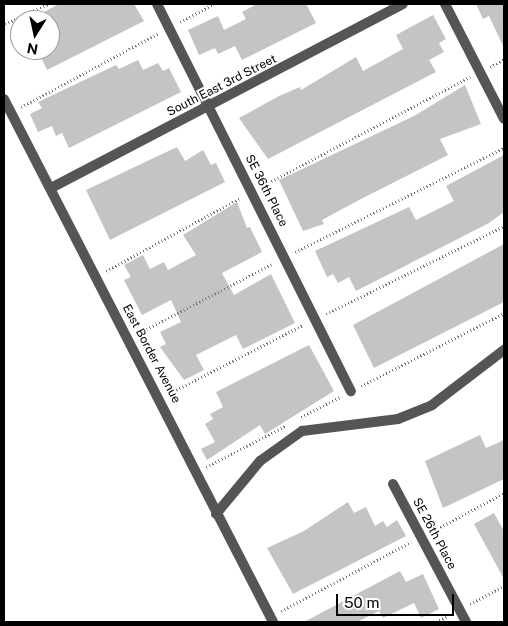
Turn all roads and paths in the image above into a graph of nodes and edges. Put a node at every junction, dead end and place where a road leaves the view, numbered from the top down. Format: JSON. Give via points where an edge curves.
{"nodes":[{"id":1,"x":48,"y":4,"type":"edge"},
{"id":2,"x":157,"y":4,"type":"edge"},
{"id":3,"x":214,"y":4,"type":"edge"},
{"id":4,"x":403,"y":4,"type":"edge"},
{"id":5,"x":445,"y":4,"type":"edge"},
{"id":6,"x":5,"y":24,"type":"edge"},
{"id":7,"x":168,"y":28,"type":"junction"},
{"id":8,"x":504,"y":59,"type":"edge"},
{"id":9,"x":480,"y":72,"type":"junction"},
{"id":10,"x":4,"y":98,"type":"edge"},
{"id":11,"x":209,"y":106,"type":"junction"},
{"id":12,"x":11,"y":113,"type":"junction"},
{"id":13,"x":504,"y":119,"type":"edge"},
{"id":14,"x":504,"y":148,"type":"edge"},
{"id":15,"x":51,"y":188,"type":"junction"},
{"id":16,"x":252,"y":192,"type":"junction"},
{"id":17,"x":504,"y":226,"type":"edge"},
{"id":18,"x":285,"y":257,"type":"junction"},
{"id":19,"x":96,"y":276,"type":"junction"},
{"id":20,"x":316,"y":319,"type":"junction"},
{"id":21,"x":128,"y":338,"type":"junction"},
{"id":22,"x":504,"y":350,"type":"edge"},
{"id":23,"x":351,"y":391,"type":"dead end"},
{"id":24,"x":160,"y":399,"type":"junction"},
{"id":25,"x":393,"y":484,"type":"dead end"},
{"id":26,"x":504,"y":493,"type":"edge"},
{"id":27,"x":216,"y":514,"type":"junction"},
{"id":28,"x":422,"y":537,"type":"junction"},
{"id":29,"x":272,"y":619,"type":"edge"},
{"id":30,"x":466,"y":622,"type":"edge"}],
"edges":[{"from":1,"to":6,"type":"path"},
{"from":2,"to":7,"type":"street","name":"SE 36th Place"},
{"from":3,"to":7,"type":"path"},
{"from":4,"to":11,"type":"street","name":"South East 3rd Street"},
{"from":5,"to":9,"type":"street"},
{"from":7,"to":11,"type":"street","name":"SE 36th Place"},
{"from":7,"to":12,"type":"path"},
{"from":8,"to":9,"type":"path"},
{"from":9,"to":13,"type":"street"},
{"from":9,"to":16,"type":"path"},
{"from":10,"to":12,"type":"street","name":"East Border Avenue"},
{"from":11,"to":15,"type":"street","name":"South East 3rd Street"},
{"from":11,"to":16,"type":"street","name":"SE 36th Place"},
{"from":12,"to":15,"type":"street","name":"East Border Avenue"},
{"from":14,"to":18,"type":"path"},
{"from":15,"to":19,"type":"street","name":"East Border Avenue"},
{"from":16,"to":18,"type":"street","name":"SE 36th Place"},
{"from":16,"to":19,"type":"path"},
{"from":17,"to":20,"type":"path"},
{"from":18,"to":20,"type":"street","name":"SE 36th Place"},
{"from":18,"to":21,"type":"path"},
{"from":19,"to":21,"type":"street","name":"East Border Avenue"},
{"from":20,"to":23,"type":"street","name":"SE 36th Place"},
{"from":20,"to":24,"type":"path"},
{"from":21,"to":24,"type":"street","name":"East Border Avenue"},
{"from":22,"to":27,"type":"street","via":[[432,405],[398,419],[302,431],[260,461]]},
{"from":24,"to":27,"type":"street","name":"East Border Avenue"},
{"from":25,"to":28,"type":"street","name":"SE 26th Place"},
{"from":26,"to":28,"type":"path"},
{"from":27,"to":29,"type":"street","name":"East Border Avenue"},
{"from":28,"to":29,"type":"path"},
{"from":28,"to":30,"type":"street","name":"SE 26th Place"}]}
